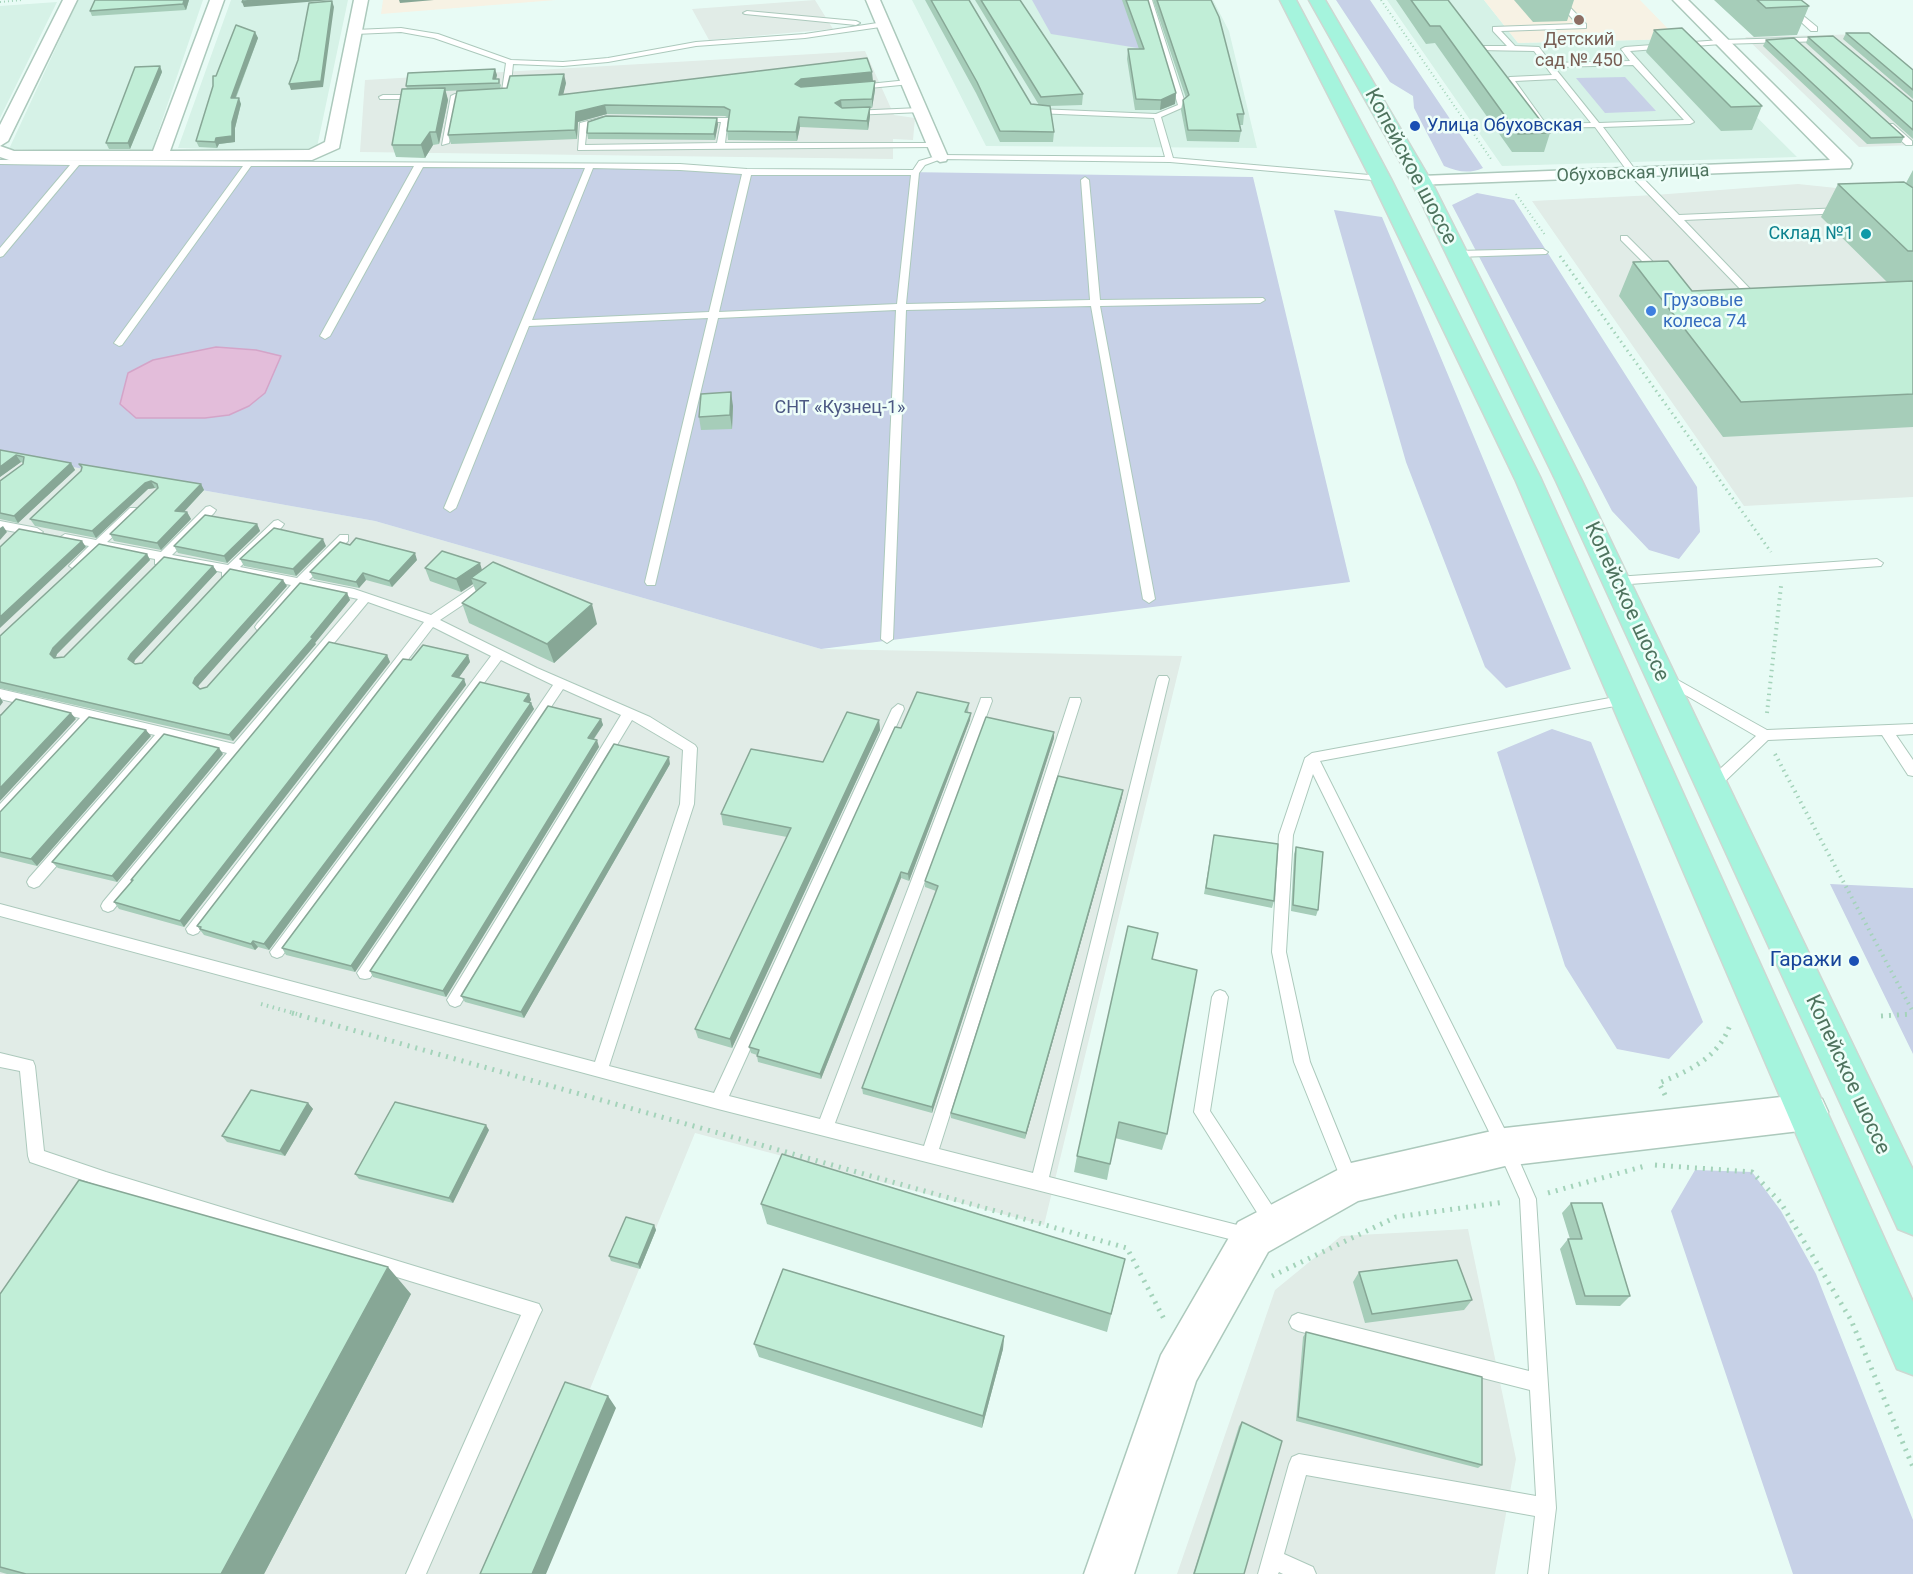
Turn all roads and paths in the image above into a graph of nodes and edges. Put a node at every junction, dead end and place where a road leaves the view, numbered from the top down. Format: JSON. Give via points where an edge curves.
{"nodes":[{"id":1,"x":22,"y":0,"type":"edge"},
{"id":2,"x":70,"y":0,"type":"edge"},
{"id":3,"x":217,"y":0,"type":"edge"},
{"id":4,"x":361,"y":0,"type":"edge"},
{"id":5,"x":873,"y":0,"type":"edge"},
{"id":6,"x":1149,"y":0,"type":"edge"},
{"id":7,"x":1288,"y":0,"type":"edge"},
{"id":8,"x":1317,"y":0,"type":"edge"},
{"id":9,"x":1381,"y":0,"type":"edge"},
{"id":10,"x":1559,"y":0,"type":"edge"},
{"id":11,"x":1680,"y":0,"type":"edge"},
{"id":12,"x":1780,"y":0,"type":"edge"},
{"id":13,"x":0,"y":2,"type":"edge"},
{"id":14,"x":747,"y":13,"type":"dead end"},
{"id":15,"x":880,"y":24,"type":"junction"},
{"id":16,"x":1464,"y":29,"type":"edge"},
{"id":17,"x":1814,"y":29,"type":"dead end"},
{"id":18,"x":355,"y":32,"type":"junction"},
{"id":19,"x":1833,"y":38,"type":"edge"},
{"id":20,"x":1792,"y":39,"type":"junction"},
{"id":21,"x":1721,"y":42,"type":"junction"},
{"id":22,"x":1802,"y":47,"type":"edge"},
{"id":23,"x":1512,"y":48,"type":"junction"},
{"id":24,"x":510,"y":62,"type":"junction"},
{"id":25,"x":1635,"y":63,"type":"junction"},
{"id":26,"x":1549,"y":65,"type":"junction"},
{"id":27,"x":1558,"y":77,"type":"junction"},
{"id":28,"x":908,"y":82,"type":"junction"},
{"id":29,"x":849,"y":88,"type":"edge"},
{"id":30,"x":431,"y":96,"type":"edge"},
{"id":31,"x":443,"y":96,"type":"edge"},
{"id":32,"x":455,"y":96,"type":"junction"},
{"id":33,"x":383,"y":98,"type":"dead end"},
{"id":34,"x":1030,"y":101,"type":"edge"},
{"id":35,"x":919,"y":111,"type":"junction"},
{"id":36,"x":842,"y":113,"type":"edge"},
{"id":37,"x":1156,"y":116,"type":"junction"},
{"id":38,"x":607,"y":118,"type":"edge"},
{"id":39,"x":1882,"y":119,"type":"edge"},
{"id":40,"x":690,"y":120,"type":"edge"},
{"id":41,"x":1597,"y":125,"type":"junction"},
{"id":42,"x":0,"y":141,"type":"edge"},
{"id":43,"x":445,"y":143,"type":"dead end"},
{"id":44,"x":1909,"y":143,"type":"dead end"},
{"id":45,"x":721,"y":145,"type":"junction"},
{"id":46,"x":0,"y":151,"type":"edge"},
{"id":47,"x":937,"y":151,"type":"junction"},
{"id":48,"x":160,"y":155,"type":"junction"},
{"id":49,"x":1170,"y":160,"type":"junction"},
{"id":50,"x":0,"y":162,"type":"edge"},
{"id":51,"x":77,"y":162,"type":"junction"},
{"id":52,"x":249,"y":163,"type":"junction"},
{"id":53,"x":420,"y":164,"type":"junction"},
{"id":54,"x":590,"y":166,"type":"junction"},
{"id":55,"x":747,"y":172,"type":"junction"},
{"id":56,"x":915,"y":173,"type":"junction"},
{"id":57,"x":1634,"y":174,"type":"junction"},
{"id":58,"x":1381,"y":179,"type":"junction"},
{"id":59,"x":1505,"y":179,"type":"junction"},
{"id":60,"x":1085,"y":180,"type":"dead end"},
{"id":61,"x":1421,"y":181,"type":"junction"},
{"id":62,"x":1853,"y":210,"type":"edge"},
{"id":63,"x":1677,"y":218,"type":"junction"},
{"id":64,"x":1547,"y":237,"type":"dead end"},
{"id":65,"x":1624,"y":238,"type":"dead end"},
{"id":66,"x":1554,"y":247,"type":"dead end"},
{"id":67,"x":1544,"y":252,"type":"dead end"},
{"id":68,"x":1457,"y":254,"type":"junction"},
{"id":69,"x":0,"y":255,"type":"edge"},
{"id":70,"x":1666,"y":279,"type":"edge"},
{"id":71,"x":1748,"y":292,"type":"junction"},
{"id":72,"x":1760,"y":292,"type":"edge"},
{"id":73,"x":1737,"y":293,"type":"edge"},
{"id":74,"x":1260,"y":300,"type":"dead end"},
{"id":75,"x":1095,"y":302,"type":"junction"},
{"id":76,"x":901,"y":307,"type":"junction"},
{"id":77,"x":713,"y":316,"type":"junction"},
{"id":78,"x":524,"y":323,"type":"junction"},
{"id":79,"x":325,"y":336,"type":"dead end"},
{"id":80,"x":119,"y":343,"type":"dead end"},
{"id":81,"x":146,"y":500,"type":"edge"},
{"id":82,"x":450,"y":508,"type":"dead end"},
{"id":83,"x":210,"y":510,"type":"dead end"},
{"id":84,"x":278,"y":524,"type":"dead end"},
{"id":85,"x":0,"y":525,"type":"edge"},
{"id":86,"x":26,"y":525,"type":"junction"},
{"id":87,"x":344,"y":538,"type":"dead end"},
{"id":88,"x":7,"y":542,"type":"edge"},
{"id":89,"x":98,"y":544,"type":"junction"},
{"id":90,"x":164,"y":557,"type":"junction"},
{"id":91,"x":1877,"y":563,"type":"dead end"},
{"id":92,"x":230,"y":569,"type":"junction"},
{"id":93,"x":1783,"y":569,"type":"junction"},
{"id":94,"x":147,"y":574,"type":"edge"},
{"id":95,"x":65,"y":575,"type":"edge"},
{"id":96,"x":492,"y":580,"type":"edge"},
{"id":97,"x":1616,"y":581,"type":"junction"},
{"id":98,"x":300,"y":582,"type":"junction"},
{"id":99,"x":651,"y":582,"type":"dead end"},
{"id":100,"x":214,"y":587,"type":"edge"},
{"id":101,"x":366,"y":597,"type":"junction"},
{"id":102,"x":1149,"y":599,"type":"dead end"},
{"id":103,"x":432,"y":620,"type":"junction"},
{"id":104,"x":252,"y":636,"type":"edge"},
{"id":105,"x":887,"y":639,"type":"dead end"},
{"id":106,"x":499,"y":654,"type":"junction"},
{"id":107,"x":1661,"y":676,"type":"junction"},
{"id":108,"x":1163,"y":679,"type":"dead end"},
{"id":109,"x":561,"y":683,"type":"junction"},
{"id":110,"x":0,"y":694,"type":"edge"},
{"id":111,"x":18,"y":698,"type":"junction"},
{"id":112,"x":1626,"y":700,"type":"junction"},
{"id":113,"x":986,"y":701,"type":"dead end"},
{"id":114,"x":1075,"y":701,"type":"dead end"},
{"id":115,"x":898,"y":709,"type":"dead end"},
{"id":116,"x":6,"y":711,"type":"edge"},
{"id":117,"x":629,"y":713,"type":"junction"},
{"id":118,"x":90,"y":715,"type":"junction"},
{"id":119,"x":1913,"y":729,"type":"edge"},
{"id":120,"x":1886,"y":730,"type":"junction"},
{"id":121,"x":165,"y":733,"type":"junction"},
{"id":122,"x":1765,"y":735,"type":"junction"},
{"id":123,"x":237,"y":750,"type":"junction"},
{"id":124,"x":1312,"y":758,"type":"junction"},
{"id":125,"x":1913,"y":771,"type":"edge"},
{"id":126,"x":1713,"y":784,"type":"junction"},
{"id":127,"x":0,"y":813,"type":"edge"},
{"id":128,"x":34,"y":882,"type":"dead end"},
{"id":129,"x":108,"y":906,"type":"dead end"},
{"id":130,"x":0,"y":910,"type":"edge"},
{"id":131,"x":193,"y":929,"type":"dead end"},
{"id":132,"x":276,"y":952,"type":"dead end"},
{"id":133,"x":366,"y":973,"type":"dead end"},
{"id":134,"x":1220,"y":997,"type":"dead end"},
{"id":135,"x":455,"y":1000,"type":"dead end"},
{"id":136,"x":1913,"y":1013,"type":"edge"},
{"id":137,"x":1881,"y":1016,"type":"dead end"},
{"id":138,"x":0,"y":1060,"type":"edge"},
{"id":139,"x":600,"y":1071,"type":"junction"},
{"id":140,"x":718,"y":1102,"type":"junction"},
{"id":141,"x":1808,"y":1112,"type":"junction"},
{"id":142,"x":1864,"y":1112,"type":"junction"},
{"id":143,"x":825,"y":1129,"type":"junction"},
{"id":144,"x":1505,"y":1147,"type":"junction"},
{"id":145,"x":929,"y":1155,"type":"junction"},
{"id":146,"x":1038,"y":1183,"type":"junction"},
{"id":147,"x":1351,"y":1183,"type":"junction"},
{"id":148,"x":1913,"y":1215,"type":"edge"},
{"id":149,"x":1264,"y":1231,"type":"junction"},
{"id":150,"x":1298,"y":1322,"type":"dead end"},
{"id":151,"x":1913,"y":1353,"type":"edge"},
{"id":152,"x":1539,"y":1383,"type":"junction"},
{"id":153,"x":1546,"y":1508,"type":"junction"},
{"id":154,"x":1270,"y":1567,"type":"edge"},
{"id":155,"x":416,"y":1574,"type":"edge"},
{"id":156,"x":1108,"y":1574,"type":"edge"},
{"id":157,"x":1306,"y":1574,"type":"edge"},
{"id":158,"x":1538,"y":1574,"type":"edge"}],
"edges":[{"from":1,"to":13,"type":"path"},
{"from":2,"to":42,"type":"street"},
{"from":3,"to":48,"type":"street"},
{"from":4,"to":18,"type":"street"},
{"from":5,"to":15,"type":"street"},
{"from":6,"to":37,"type":"lane","via":[[1182,106]]},
{"from":7,"to":58,"type":"main road","name":"Копейское шоссе"},
{"from":8,"to":61,"type":"main road","name":"Копейское шоссе"},
{"from":9,"to":59,"type":"path"},
{"from":10,"to":23,"type":"lane","via":[[1583,26],[1496,29]]},
{"from":11,"to":21,"type":"street"},
{"from":12,"to":17,"type":"lane"},
{"from":14,"to":15,"type":"lane"},
{"from":15,"to":24,"type":"lane","via":[[805,36],[696,44],[608,60],[563,64]]},
{"from":15,"to":28,"type":"street"},
{"from":16,"to":23,"type":"lane","via":[[1478,48]]},
{"from":18,"to":24,"type":"lane","via":[[401,30],[435,36]]},
{"from":18,"to":48,"type":"street","via":[[333,145],[312,155]]},
{"from":19,"to":20,"type":"lane"},
{"from":20,"to":21,"type":"lane"},
{"from":20,"to":22,"type":"lane"},
{"from":21,"to":25,"type":"lane","via":[[1625,49]]},
{"from":21,"to":57,"type":"street","name":"Обуховская улица","via":[[1844,164]]},
{"from":23,"to":26,"type":"lane","via":[[1536,49]]},
{"from":24,"to":32,"type":"lane","via":[[506,93]]},
{"from":25,"to":26,"type":"lane"},
{"from":25,"to":41,"type":"lane","via":[[1690,123]]},
{"from":26,"to":27,"type":"lane"},
{"from":27,"to":41,"type":"lane"},
{"from":27,"to":41,"type":"lane","via":[[1510,79],[1544,126]]},
{"from":28,"to":29,"type":"lane"},
{"from":28,"to":35,"type":"street"},
{"from":30,"to":33,"type":"lane"},
{"from":31,"to":32,"type":"lane"},
{"from":32,"to":43,"type":"lane"},
{"from":34,"to":37,"type":"lane","via":[[1036,111]]},
{"from":35,"to":36,"type":"lane"},
{"from":35,"to":47,"type":"street"},
{"from":37,"to":49,"type":"lane"},
{"from":38,"to":45,"type":"lane","via":[[583,125],[581,148]]},
{"from":39,"to":44,"type":"lane"},
{"from":40,"to":45,"type":"lane","via":[[725,120]]},
{"from":41,"to":57,"type":"lane"},
{"from":45,"to":47,"type":"lane"},
{"from":46,"to":48,"type":"street","via":[[12,156]]},
{"from":47,"to":49,"type":"lane"},
{"from":47,"to":56,"type":"lane"},
{"from":49,"to":58,"type":"lane"},
{"from":50,"to":51,"type":"lane"},
{"from":51,"to":52,"type":"lane"},
{"from":51,"to":69,"type":"lane"},
{"from":52,"to":53,"type":"lane"},
{"from":52,"to":80,"type":"lane"},
{"from":53,"to":54,"type":"lane"},
{"from":53,"to":79,"type":"lane"},
{"from":54,"to":55,"type":"lane"},
{"from":54,"to":78,"type":"lane"},
{"from":55,"to":56,"type":"lane"},
{"from":55,"to":77,"type":"lane"},
{"from":56,"to":76,"type":"lane"},
{"from":57,"to":59,"type":"street","name":"Обуховская улица"},
{"from":57,"to":63,"type":"lane"},
{"from":58,"to":61,"type":"main road"},
{"from":58,"to":112,"type":"main road","name":"Копейское шоссе","via":[[1528,479]]},
{"from":59,"to":61,"type":"street","name":"Обуховская улица"},
{"from":59,"to":64,"type":"path"},
{"from":60,"to":75,"type":"lane"},
{"from":61,"to":68,"type":"main road","name":"Копейское шоссе"},
{"from":62,"to":63,"type":"lane"},
{"from":63,"to":71,"type":"lane"},
{"from":65,"to":70,"type":"lane"},
{"from":66,"to":93,"type":"path"},
{"from":67,"to":68,"type":"lane"},
{"from":68,"to":97,"type":"main road","name":"Копейское шоссе"},
{"from":71,"to":72,"type":"lane"},
{"from":71,"to":73,"type":"lane"},
{"from":74,"to":75,"type":"lane"},
{"from":75,"to":76,"type":"lane"},
{"from":75,"to":102,"type":"lane"},
{"from":76,"to":77,"type":"lane"},
{"from":76,"to":105,"type":"lane"},
{"from":77,"to":78,"type":"lane"},
{"from":77,"to":99,"type":"lane"},
{"from":78,"to":82,"type":"lane"},
{"from":81,"to":89,"type":"lane"},
{"from":83,"to":90,"type":"lane"},
{"from":84,"to":92,"type":"lane"},
{"from":85,"to":86,"type":"lane"},
{"from":86,"to":88,"type":"lane"},
{"from":86,"to":89,"type":"lane"},
{"from":87,"to":98,"type":"lane"},
{"from":89,"to":90,"type":"lane"},
{"from":89,"to":95,"type":"lane"},
{"from":90,"to":92,"type":"lane"},
{"from":90,"to":94,"type":"lane"},
{"from":91,"to":93,"type":"lane"},
{"from":92,"to":98,"type":"lane"},
{"from":92,"to":100,"type":"lane"},
{"from":93,"to":97,"type":"lane"},
{"from":93,"to":122,"type":"path"},
{"from":96,"to":103,"type":"lane"},
{"from":97,"to":107,"type":"main road","name":"Копейское шоссе"},
{"from":98,"to":101,"type":"lane"},
{"from":98,"to":104,"type":"lane"},
{"from":101,"to":103,"type":"lane"},
{"from":101,"to":123,"type":"lane"},
{"from":103,"to":106,"type":"lane"},
{"from":103,"to":131,"type":"lane"},
{"from":106,"to":109,"type":"lane"},
{"from":106,"to":132,"type":"lane"},
{"from":107,"to":122,"type":"lane"},
{"from":107,"to":126,"type":"main road","name":"Копейское шоссе"},
{"from":108,"to":146,"type":"lane"},
{"from":109,"to":117,"type":"lane"},
{"from":109,"to":133,"type":"lane"},
{"from":110,"to":111,"type":"lane"},
{"from":111,"to":116,"type":"lane"},
{"from":111,"to":118,"type":"lane"},
{"from":112,"to":124,"type":"lane"},
{"from":112,"to":141,"type":"main road","name":"Копейское шоссе"},
{"from":113,"to":143,"type":"lane"},
{"from":114,"to":145,"type":"lane"},
{"from":115,"to":140,"type":"lane"},
{"from":117,"to":135,"type":"lane"},
{"from":117,"to":139,"type":"lane","via":[[690,748],[687,804]]},
{"from":118,"to":121,"type":"lane"},
{"from":118,"to":127,"type":"lane"},
{"from":119,"to":120,"type":"lane"},
{"from":120,"to":122,"type":"lane"},
{"from":120,"to":125,"type":"lane"},
{"from":121,"to":123,"type":"lane"},
{"from":121,"to":128,"type":"lane"},
{"from":122,"to":126,"type":"lane"},
{"from":122,"to":136,"type":"path"},
{"from":123,"to":129,"type":"lane"},
{"from":124,"to":144,"type":"lane"},
{"from":124,"to":147,"type":"lane","via":[[1286,835],[1279,952],[1302,1062]]},
{"from":126,"to":142,"type":"main road","name":"Копейское шоссе"},
{"from":130,"to":139,"type":"lane"},
{"from":134,"to":149,"type":"lane","via":[[1202,1112]]},
{"from":136,"to":137,"type":"path"},
{"from":138,"to":155,"type":"lane","via":[[27,1066],[36,1156],[533,1310]]},
{"from":139,"to":140,"type":"lane"},
{"from":140,"to":143,"type":"lane"},
{"from":141,"to":142,"type":"main road"},
{"from":141,"to":144,"type":"street"},
{"from":141,"to":151,"type":"main road","name":"Копейское шоссе"},
{"from":142,"to":148,"type":"main road","name":"Копейское шоссе"},
{"from":143,"to":145,"type":"lane"},
{"from":144,"to":147,"type":"street"},
{"from":144,"to":152,"type":"lane","via":[[1528,1199]]},
{"from":145,"to":146,"type":"lane"},
{"from":146,"to":149,"type":"lane"},
{"from":147,"to":149,"type":"street"},
{"from":149,"to":156,"type":"street","via":[[1177,1371]]},
{"from":150,"to":152,"type":"lane"},
{"from":152,"to":153,"type":"lane"},
{"from":153,"to":154,"type":"lane","via":[[1299,1464]]},
{"from":153,"to":158,"type":"lane"},
{"from":154,"to":157,"type":"lane"}]}
